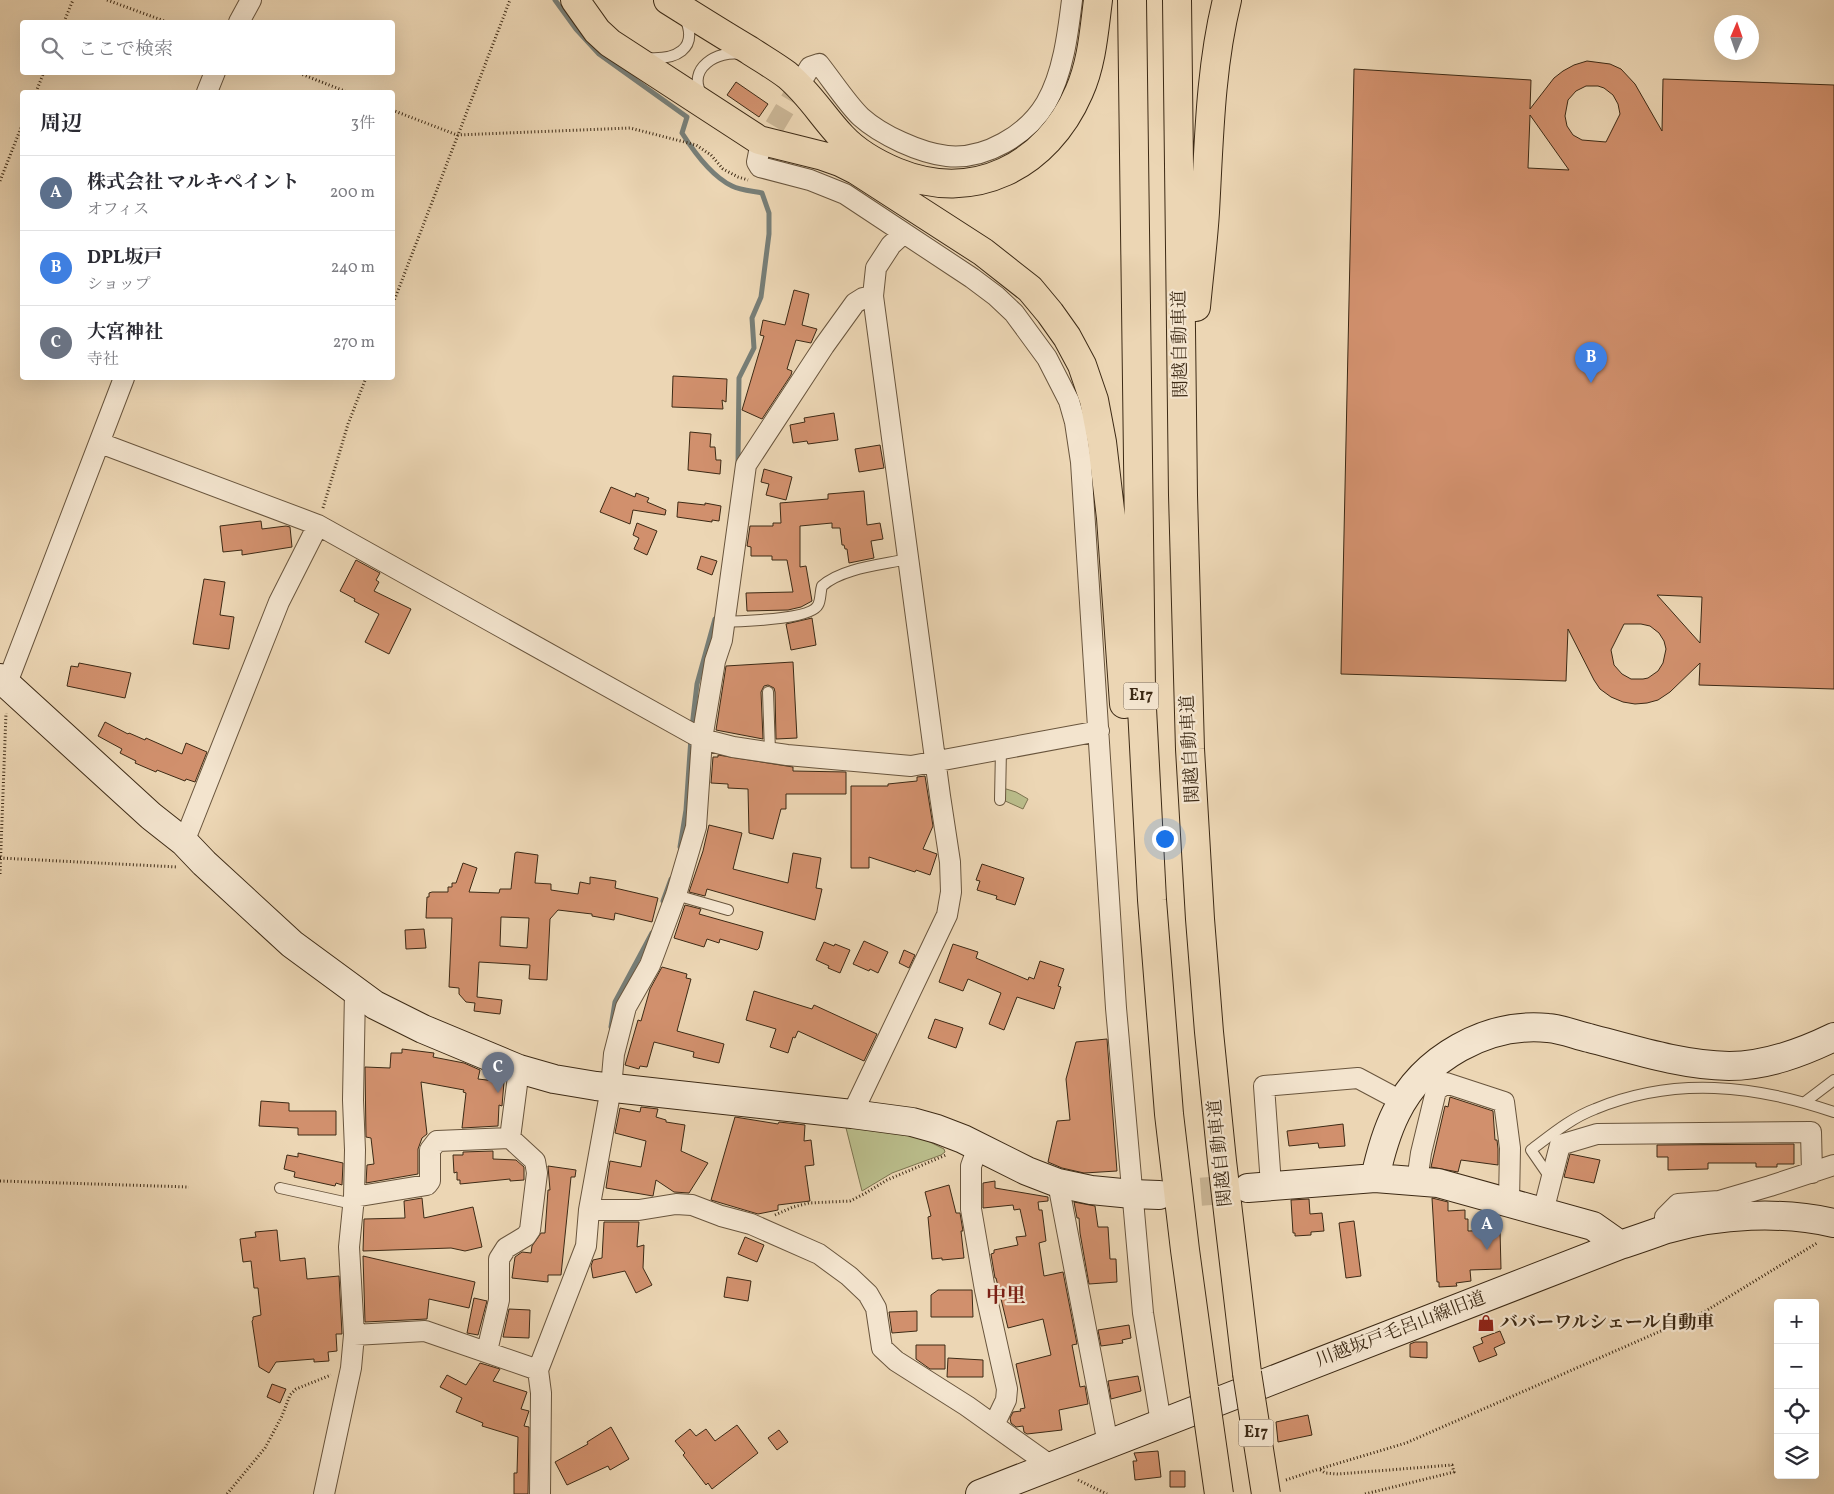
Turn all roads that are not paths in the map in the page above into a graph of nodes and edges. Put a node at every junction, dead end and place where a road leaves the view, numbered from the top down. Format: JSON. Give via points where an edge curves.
{"nodes":[{"id":1,"x":251,"y":0,"type":"edge"},
{"id":2,"x":575,"y":0,"type":"edge"},
{"id":3,"x":1072,"y":0,"type":"edge"},
{"id":4,"x":1098,"y":0,"type":"edge"},
{"id":5,"x":1132,"y":0,"type":"edge"},
{"id":6,"x":1177,"y":0,"type":"edge"},
{"id":7,"x":1228,"y":0,"type":"edge"},
{"id":8,"x":674,"y":4,"type":"edge"},
{"id":9,"x":240,"y":20,"type":"edge"},
{"id":10,"x":627,"y":54,"type":"junction"},
{"id":11,"x":760,"y":58,"type":"junction"},
{"id":12,"x":214,"y":75,"type":"edge"},
{"id":13,"x":804,"y":77,"type":"tunnel mouth"},
{"id":14,"x":208,"y":90,"type":"edge"},
{"id":15,"x":710,"y":109,"type":"junction"},
{"id":16,"x":759,"y":152,"type":"dead end"},
{"id":17,"x":904,"y":232,"type":"junction"},
{"id":18,"x":873,"y":296,"type":"junction"},
{"id":19,"x":123,"y":380,"type":"edge"},
{"id":20,"x":100,"y":443,"type":"junction"},
{"id":21,"x":1183,"y":495,"type":"junction"},
{"id":22,"x":318,"y":525,"type":"junction"},
{"id":23,"x":908,"y":559,"type":"junction"},
{"id":24,"x":724,"y":622,"type":"junction"},
{"id":25,"x":3,"y":680,"type":"edge"},
{"id":26,"x":768,"y":692,"type":"dead end"},
{"id":27,"x":1099,"y":731,"type":"junction"},
{"id":28,"x":696,"y":736,"type":"junction"},
{"id":29,"x":1001,"y":749,"type":"junction"},
{"id":30,"x":770,"y":752,"type":"junction"},
{"id":31,"x":936,"y":762,"type":"junction"},
{"id":32,"x":1000,"y":800,"type":"dead end"},
{"id":33,"x":184,"y":842,"type":"junction"},
{"id":34,"x":676,"y":895,"type":"junction"},
{"id":35,"x":1152,"y":900,"type":"junction"},
{"id":36,"x":728,"y":910,"type":"dead end"},
{"id":37,"x":355,"y":991,"type":"junction"},
{"id":38,"x":1834,"y":1037,"type":"edge"},
{"id":39,"x":519,"y":1069,"type":"junction"},
{"id":40,"x":1834,"y":1080,"type":"edge"},
{"id":41,"x":605,"y":1087,"type":"junction"},
{"id":42,"x":1403,"y":1102,"type":"junction"},
{"id":43,"x":1805,"y":1102,"type":"junction"},
{"id":44,"x":1834,"y":1112,"type":"edge"},
{"id":45,"x":852,"y":1114,"type":"junction"},
{"id":46,"x":510,"y":1138,"type":"junction"},
{"id":47,"x":971,"y":1143,"type":"junction"},
{"id":48,"x":1834,"y":1165,"type":"edge"},
{"id":49,"x":1812,"y":1172,"type":"junction"},
{"id":50,"x":1375,"y":1178,"type":"junction"},
{"id":51,"x":1551,"y":1179,"type":"junction"},
{"id":52,"x":1417,"y":1181,"type":"junction"},
{"id":53,"x":1058,"y":1183,"type":"junction"},
{"id":54,"x":1259,"y":1186,"type":"joint"},
{"id":55,"x":280,"y":1188,"type":"dead end"},
{"id":56,"x":1132,"y":1194,"type":"junction"},
{"id":57,"x":1159,"y":1195,"type":"tunnel mouth"},
{"id":58,"x":353,"y":1200,"type":"junction"},
{"id":59,"x":1509,"y":1202,"type":"junction"},
{"id":60,"x":590,"y":1210,"type":"junction"},
{"id":61,"x":1543,"y":1212,"type":"junction"},
{"id":62,"x":1668,"y":1229,"type":"junction"},
{"id":63,"x":1826,"y":1232,"type":"edge"},
{"id":64,"x":1620,"y":1245,"type":"junction"},
{"id":65,"x":354,"y":1336,"type":"junction"},
{"id":66,"x":486,"y":1351,"type":"junction"},
{"id":67,"x":541,"y":1362,"type":"junction"},
{"id":68,"x":1161,"y":1423,"type":"junction"},
{"id":69,"x":994,"y":1425,"type":"junction"},
{"id":70,"x":1108,"y":1444,"type":"junction"},
{"id":71,"x":1051,"y":1466,"type":"junction"},
{"id":72,"x":324,"y":1494,"type":"edge"},
{"id":73,"x":540,"y":1494,"type":"edge"},
{"id":74,"x":980,"y":1494,"type":"edge"},
{"id":75,"x":1219,"y":1494,"type":"edge"},
{"id":76,"x":1266,"y":1494,"type":"edge"}],
"edges":[{"from":1,"to":9,"type":"street"},
{"from":2,"to":10,"type":"highway","via":[[597,31]]},
{"from":3,"to":13,"type":"street","via":[[1068,36],[1056,81],[1046,102],[1018,134],[998,146],[974,154],[947,156],[902,143],[860,117],[819,64],[810,67]]},
{"from":4,"to":11,"type":"highway","via":[[1092,52],[1080,91],[1068,115],[1055,134],[1023,163],[978,181],[948,183],[921,179],[896,172],[870,158],[842,136],[816,103],[787,75]]},
{"from":5,"to":35,"type":"highway","number":"E17","via":[[1141,679]]},
{"from":6,"to":21,"type":"highway","name":"関越自動車道","number":"E17"},
{"from":7,"to":21,"type":"highway","via":[[1221,26],[1210,125]]},
{"from":8,"to":10,"type":"lane","via":[[687,21],[690,33],[682,52],[661,59]]},
{"from":8,"to":11,"type":"highway"},
{"from":10,"to":15,"type":"highway"},
{"from":11,"to":15,"type":"lane","via":[[734,53],[708,61],[698,78],[699,91]]},
{"from":12,"to":14,"type":"street"},
{"from":15,"to":35,"type":"highway","via":[[759,140],[823,156],[856,170],[1006,270],[1030,289],[1067,337],[1082,365],[1094,400],[1102,442],[1112,518],[1129,764],[1141,862]]},
{"from":16,"to":17,"type":"street","via":[[757,162],[760,167],[810,180],[845,194]]},
{"from":17,"to":18,"type":"street","via":[[876,268]]},
{"from":17,"to":27,"type":"street","via":[[972,278],[1014,313],[1047,358],[1068,401],[1081,462]]},
{"from":18,"to":23,"type":"street"},
{"from":18,"to":24,"type":"street","via":[[855,303],[746,465]]},
{"from":19,"to":20,"type":"street"},
{"from":20,"to":22,"type":"street"},
{"from":20,"to":25,"type":"street"},
{"from":21,"to":76,"type":"highway","name":"関越自動車道","number":"E17","bridge":true,"via":[[1190,749],[1200,918],[1221,1152],[1247,1373]]},
{"from":22,"to":28,"type":"street"},
{"from":22,"to":33,"type":"street","via":[[279,602]]},
{"from":23,"to":24,"type":"lane","via":[[830,579],[822,586],[819,605],[814,611],[772,621]]},
{"from":23,"to":31,"type":"street"},
{"from":24,"to":28,"type":"street"},
{"from":25,"to":33,"type":"street","via":[[151,816]]},
{"from":26,"to":30,"type":"lane"},
{"from":27,"to":29,"type":"street"},
{"from":27,"to":56,"type":"street","via":[[1116,1008]]},
{"from":28,"to":30,"type":"street","via":[[733,747]]},
{"from":28,"to":34,"type":"street","via":[[696,827]]},
{"from":29,"to":31,"type":"street"},
{"from":29,"to":32,"type":"lane"},
{"from":30,"to":31,"type":"street","via":[[911,766]]},
{"from":31,"to":45,"type":"street","via":[[950,862],[951,892],[947,915]]},
{"from":33,"to":37,"type":"street","via":[[292,944]]},
{"from":34,"to":36,"type":"lane"},
{"from":34,"to":41,"type":"street","via":[[650,965],[626,1007]]},
{"from":35,"to":75,"type":"highway","number":"E17","bridge":true,"via":[[1169,1114],[1184,1250]]},
{"from":37,"to":39,"type":"street","via":[[396,1017]]},
{"from":37,"to":58,"type":"street"},
{"from":38,"to":42,"type":"street","via":[[1784,1057],[1729,1066],[1686,1062],[1549,1028],[1510,1029],[1450,1052],[1434,1064]]},
{"from":39,"to":41,"type":"street","via":[[554,1080]]},
{"from":39,"to":46,"type":"street"},
{"from":40,"to":43,"type":"lane"},
{"from":41,"to":45,"type":"street"},
{"from":41,"to":60,"type":"street"},
{"from":42,"to":50,"type":"street","via":[[1383,1145]]},
{"from":42,"to":54,"type":"street","via":[[1358,1078],[1264,1086]]},
{"from":43,"to":44,"type":"lane"},
{"from":43,"to":51,"type":"lane","via":[[1750,1090],[1692,1087],[1622,1099],[1570,1121],[1531,1150]]},
{"from":45,"to":47,"type":"street","via":[[912,1122]]},
{"from":46,"to":58,"type":"street","via":[[437,1141],[430,1150],[430,1182],[427,1185]]},
{"from":46,"to":66,"type":"street","via":[[534,1161],[537,1173],[530,1230],[506,1248],[499,1259],[499,1300]]},
{"from":47,"to":53,"type":"street"},
{"from":47,"to":69,"type":"street","via":[[971,1209],[985,1290],[1008,1389]]},
{"from":48,"to":49,"type":"street"},
{"from":49,"to":51,"type":"street","via":[[1812,1132],[1597,1134],[1560,1145]]},
{"from":49,"to":62,"type":"street","via":[[1719,1201],[1678,1204],[1664,1216]]},
{"from":50,"to":52,"type":"street"},
{"from":50,"to":54,"type":"street"},
{"from":51,"to":61,"type":"street"},
{"from":52,"to":59,"type":"street","via":[[1438,1183]]},
{"from":52,"to":59,"type":"street","via":[[1436,1092],[1446,1083],[1504,1102],[1510,1148]]},
{"from":53,"to":56,"type":"street"},
{"from":53,"to":70,"type":"street"},
{"from":55,"to":58,"type":"lane"},
{"from":56,"to":57,"type":"street"},
{"from":56,"to":68,"type":"street","via":[[1143,1313]]},
{"from":58,"to":65,"type":"street","via":[[348,1247]]},
{"from":59,"to":61,"type":"street"},
{"from":60,"to":67,"type":"street","via":[[586,1246]]},
{"from":60,"to":69,"type":"street","via":[[692,1205],[751,1224],[819,1254],[868,1294],[876,1308],[882,1348],[896,1361]]},
{"from":61,"to":64,"type":"street","via":[[1593,1226]]},
{"from":62,"to":63,"type":"street","name":"川越坂戸毛呂山線旧道","via":[[1696,1222],[1783,1216],[1817,1219]]},
{"from":62,"to":64,"type":"street","name":"川越坂戸毛呂山線旧道"},
{"from":64,"to":68,"type":"street","name":"川越坂戸毛呂山線旧道"},
{"from":65,"to":66,"type":"street","via":[[424,1331]]},
{"from":65,"to":72,"type":"street","via":[[351,1368]]},
{"from":66,"to":67,"type":"street"},
{"from":67,"to":73,"type":"street"},
{"from":68,"to":70,"type":"street","name":"川越坂戸毛呂山線旧道"},
{"from":69,"to":71,"type":"street"},
{"from":70,"to":71,"type":"street","name":"川越坂戸毛呂山線旧道"},
{"from":71,"to":74,"type":"street","name":"川越坂戸毛呂山線旧道"}]}
